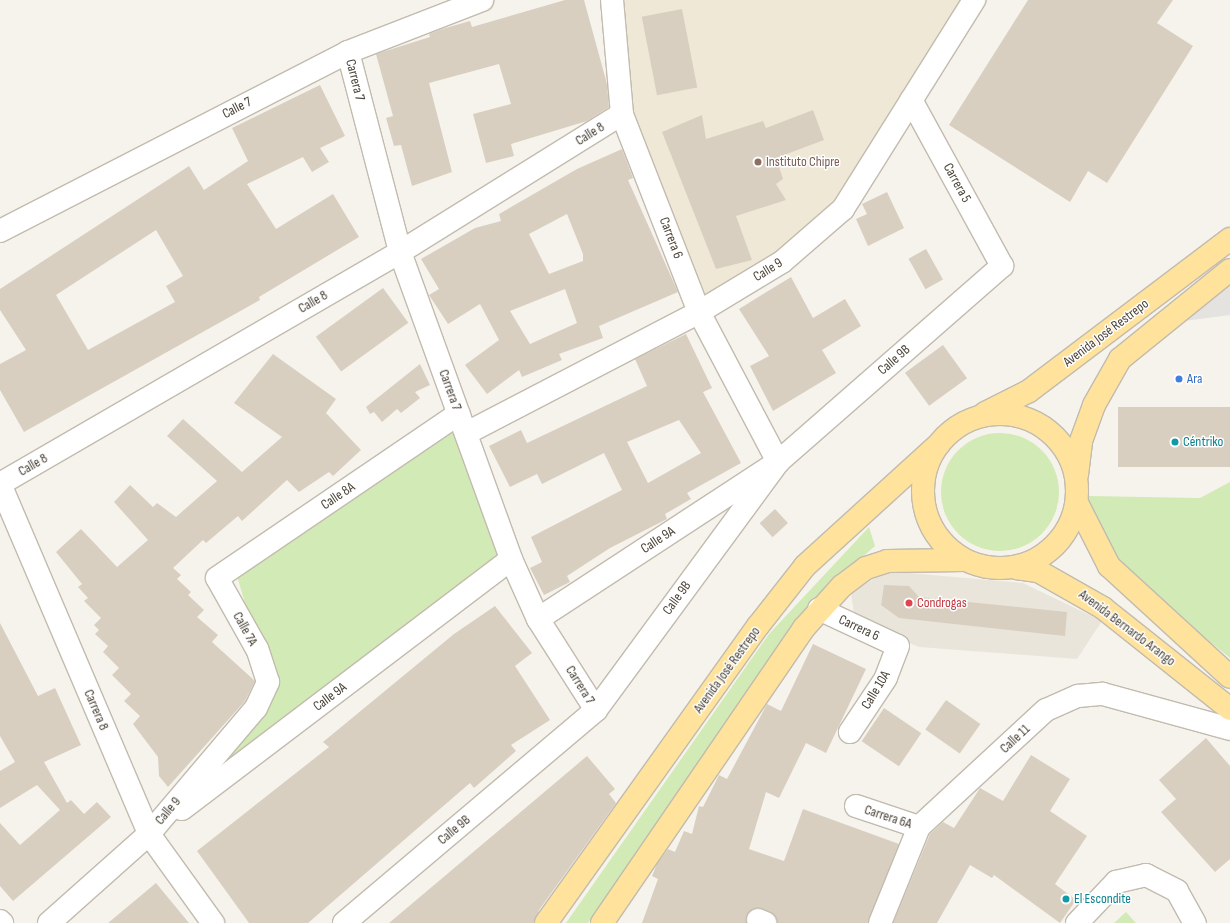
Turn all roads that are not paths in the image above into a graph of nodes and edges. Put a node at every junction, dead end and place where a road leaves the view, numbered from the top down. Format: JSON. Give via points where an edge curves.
{"nodes":[{"id":1,"x":482,"y":0,"type":"edge"},
{"id":2,"x":612,"y":0,"type":"edge"},
{"id":3,"x":974,"y":0,"type":"edge"},
{"id":4,"x":348,"y":52,"type":"junction"},
{"id":5,"x":911,"y":100,"type":"junction"},
{"id":6,"x":622,"y":114,"type":"junction"},
{"id":7,"x":0,"y":231,"type":"edge"},
{"id":8,"x":1230,"y":238,"type":"edge"},
{"id":9,"x":400,"y":252,"type":"junction"},
{"id":10,"x":1002,"y":266,"type":"joint"},
{"id":11,"x":1230,"y":270,"type":"edge"},
{"id":12,"x":699,"y":312,"type":"junction"},
{"id":13,"x":458,"y":414,"type":"junction"},
{"id":14,"x":975,"y":418,"type":"junction"},
{"id":15,"x":467,"y":433,"type":"junction"},
{"id":16,"x":939,"y":444,"type":"junction"},
{"id":17,"x":778,"y":462,"type":"junction"},
{"id":18,"x":1076,"y":478,"type":"junction"},
{"id":19,"x":0,"y":484,"type":"edge"},
{"id":20,"x":1077,"y":503,"type":"junction"},
{"id":21,"x":511,"y":559,"type":"junction"},
{"id":22,"x":964,"y":560,"type":"junction"},
{"id":23,"x":1014,"y":567,"type":"junction"},
{"id":24,"x":217,"y":578,"type":"joint"},
{"id":25,"x":820,"y":609,"type":"junction"},
{"id":26,"x":538,"y":619,"type":"junction"},
{"id":27,"x":898,"y":646,"type":"joint"},
{"id":28,"x":1230,"y":677,"type":"edge"},
{"id":29,"x":268,"y":682,"type":"joint"},
{"id":30,"x":1230,"y":709,"type":"edge"},
{"id":31,"x":596,"y":710,"type":"junction"},
{"id":32,"x":1230,"y":729,"type":"edge"},
{"id":33,"x":850,"y":732,"type":"dead end"},
{"id":34,"x":856,"y":806,"type":"dead end"},
{"id":35,"x":919,"y":827,"type":"junction"},
{"id":36,"x":149,"y":834,"type":"junction"},
{"id":37,"x":0,"y":921,"type":"edge"},
{"id":38,"x":2,"y":923,"type":"edge"},
{"id":39,"x":49,"y":923,"type":"edge"},
{"id":40,"x":213,"y":923,"type":"edge"},
{"id":41,"x":344,"y":923,"type":"edge"},
{"id":42,"x":546,"y":923,"type":"edge"},
{"id":43,"x":602,"y":923,"type":"edge"},
{"id":44,"x":880,"y":923,"type":"edge"},
{"id":45,"x":1077,"y":923,"type":"edge"},
{"id":46,"x":1195,"y":923,"type":"edge"}],
"edges":[{"from":1,"to":4,"type":"street","name":"Calle 7"},
{"from":2,"to":6,"type":"street","name":"Carrera 6"},
{"from":3,"to":5,"type":"street","name":"Calle 9"},
{"from":4,"to":7,"type":"street","name":"Calle 7"},
{"from":4,"to":9,"type":"street","name":"Carrera 7"},
{"from":5,"to":10,"type":"street","name":"Carrera 5"},
{"from":5,"to":12,"type":"street","name":"Calle 9","via":[[843,209],[782,262]]},
{"from":6,"to":9,"type":"street","name":"Calle 8"},
{"from":6,"to":12,"type":"street","name":"Carrera 6"},
{"from":8,"to":14,"type":"main road","name":"Avenida José Restrepo","via":[[1029,391]]},
{"from":9,"to":13,"type":"street","name":"Carrera 7"},
{"from":9,"to":19,"type":"street","name":"Calle 8"},
{"from":10,"to":17,"type":"street","name":"Calle 9B"},
{"from":11,"to":18,"type":"main road","name":"Avenida José Restrepo","via":[[1120,359],[1100,390],[1090,415],[1081,441]]},
{"from":12,"to":15,"type":"street","name":"Calle 9"},
{"from":12,"to":17,"type":"street","name":"Carrera 6"},
{"from":13,"to":15,"type":"street","name":"Carrera 7"},
{"from":13,"to":24,"type":"street","name":"Calle 8A"},
{"from":14,"to":16,"type":"main road","name":"Avenida José Restrepo","via":[[955,428]]},
{"from":14,"to":18,"type":"main road","via":[[997,414],[1018,416],[1039,425],[1056,439],[1069,457]]},
{"from":15,"to":21,"type":"street","name":"Carrera 7"},
{"from":16,"to":22,"type":"main road","via":[[928,463],[923,485],[925,507],[942,540]]},
{"from":16,"to":42,"type":"main road","name":"Avenida José Restrepo","via":[[805,566],[758,626]]},
{"from":17,"to":26,"type":"street","name":"Calle 9A"},
{"from":17,"to":31,"type":"street","name":"Calle 9B"},
{"from":18,"to":20,"type":"main road"},
{"from":19,"to":36,"type":"street","name":"Carrera 8"},
{"from":20,"to":23,"type":"main road","via":[[1070,526],[1056,546],[1037,560]]},
{"from":20,"to":28,"type":"main road","name":"Avenida Bernardo Arango","via":[[1108,566]]},
{"from":21,"to":26,"type":"street","name":"Carrera 7"},
{"from":21,"to":36,"type":"street","name":"Calle 9A"},
{"from":22,"to":23,"type":"main road","via":[[989,568]]},
{"from":22,"to":25,"type":"main road","via":[[887,561],[866,568]]},
{"from":23,"to":30,"type":"main road","name":"Avenida Bernardo Arango","via":[[1038,571],[1103,608]]},
{"from":24,"to":29,"type":"street","name":"Calle 7A","via":[[257,650]]},
{"from":25,"to":27,"type":"street","name":"Carrera 6"},
{"from":25,"to":43,"type":"main road"},
{"from":26,"to":31,"type":"street","name":"Carrera 7"},
{"from":27,"to":33,"type":"street","name":"Calle 10A","via":[[886,678]]},
{"from":29,"to":36,"type":"street","name":"Calle 9","via":[[256,708]]},
{"from":31,"to":41,"type":"street","name":"Calle 9B"},
{"from":32,"to":35,"type":"street","name":"Calle 11","via":[[1103,694],[1078,696],[1046,710]]},
{"from":34,"to":35,"type":"street","name":"Carrera 6A"},
{"from":35,"to":44,"type":"street","name":"Calle 11"},
{"from":36,"to":39,"type":"street","name":"Calle 9"},
{"from":36,"to":40,"type":"street","name":"Carrera 8"},
{"from":37,"to":38,"type":"street"},
{"from":45,"to":46,"type":"street","via":[[1116,882],[1146,874],[1177,891]]}]}
